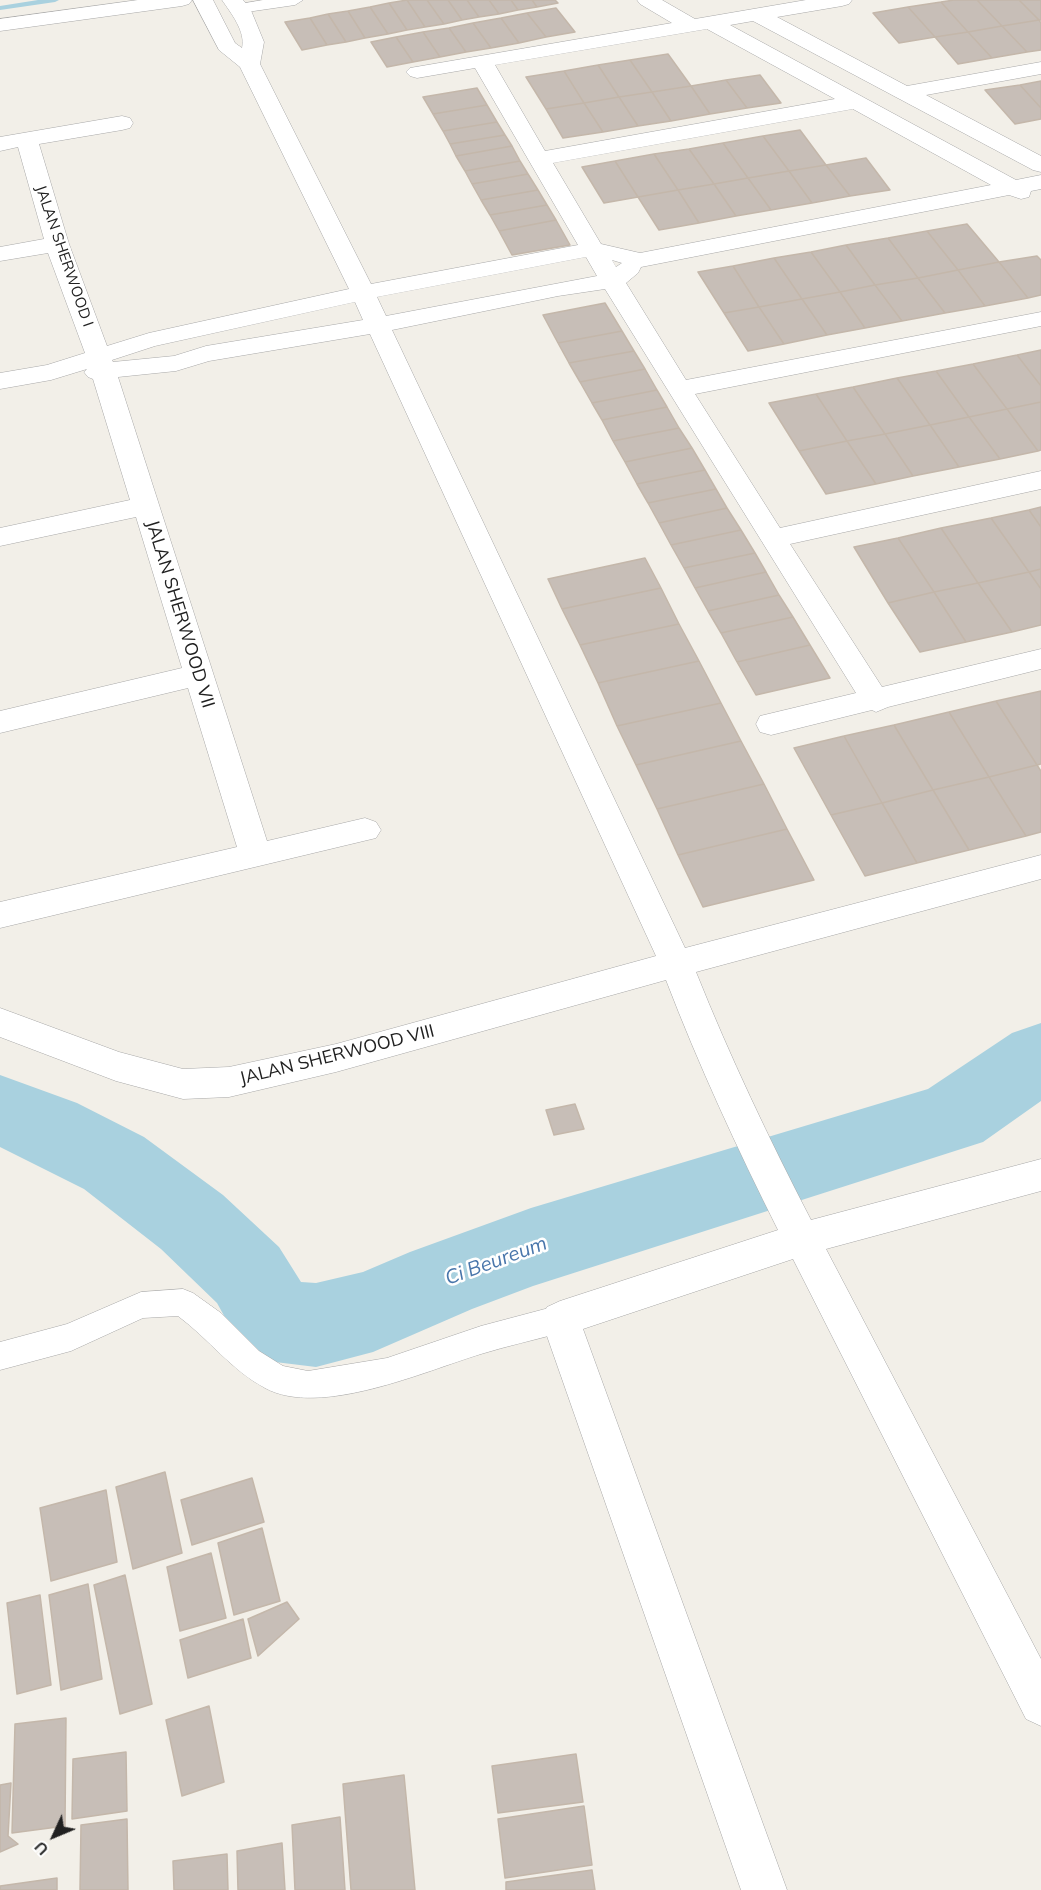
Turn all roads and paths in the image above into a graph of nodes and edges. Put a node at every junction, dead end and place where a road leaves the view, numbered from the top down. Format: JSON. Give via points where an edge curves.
{"nodes":[{"id":1,"x":182,"y":0,"type":"edge"},
{"id":2,"x":203,"y":0,"type":"edge"},
{"id":3,"x":294,"y":0,"type":"edge"},
{"id":4,"x":647,"y":0,"type":"edge"},
{"id":5,"x":842,"y":0,"type":"edge"},
{"id":6,"x":236,"y":4,"type":"edge"},
{"id":7,"x":758,"y":9,"type":"edge"},
{"id":8,"x":0,"y":25,"type":"edge"},
{"id":9,"x":702,"y":25,"type":"junction"},
{"id":10,"x":481,"y":60,"type":"junction"},
{"id":11,"x":249,"y":64,"type":"junction"},
{"id":12,"x":1041,"y":68,"type":"edge"},
{"id":13,"x":417,"y":72,"type":"dead end"},
{"id":14,"x":904,"y":93,"type":"junction"},
{"id":15,"x":855,"y":102,"type":"junction"},
{"id":16,"x":122,"y":123,"type":"dead end"},
{"id":17,"x":27,"y":139,"type":"junction"},
{"id":18,"x":0,"y":144,"type":"edge"},
{"id":19,"x":538,"y":159,"type":"junction"},
{"id":20,"x":1041,"y":165,"type":"edge"},
{"id":21,"x":1041,"y":182,"type":"edge"},
{"id":22,"x":1013,"y":188,"type":"junction"},
{"id":23,"x":1041,"y":203,"type":"edge"},
{"id":24,"x":57,"y":244,"type":"junction"},
{"id":25,"x":594,"y":249,"type":"junction"},
{"id":26,"x":0,"y":254,"type":"edge"},
{"id":27,"x":640,"y":260,"type":"junction"},
{"id":28,"x":613,"y":281,"type":"junction"},
{"id":29,"x":363,"y":293,"type":"junction"},
{"id":30,"x":1041,"y":319,"type":"edge"},
{"id":31,"x":378,"y":325,"type":"junction"},
{"id":32,"x":101,"y":363,"type":"junction"},
{"id":33,"x":0,"y":381,"type":"edge"},
{"id":34,"x":680,"y":389,"type":"junction"},
{"id":35,"x":1041,"y":480,"type":"edge"},
{"id":36,"x":146,"y":506,"type":"junction"},
{"id":37,"x":0,"y":537,"type":"edge"},
{"id":38,"x":774,"y":538,"type":"junction"},
{"id":39,"x":1041,"y":659,"type":"edge"},
{"id":40,"x":199,"y":675,"type":"junction"},
{"id":41,"x":876,"y":700,"type":"junction"},
{"id":42,"x":0,"y":722,"type":"edge"},
{"id":43,"x":771,"y":724,"type":"dead end"},
{"id":44,"x":365,"y":830,"type":"dead end"},
{"id":45,"x":256,"y":856,"type":"junction"},
{"id":46,"x":1041,"y":867,"type":"edge"},
{"id":47,"x":0,"y":915,"type":"edge"},
{"id":48,"x":676,"y":964,"type":"junction"},
{"id":49,"x":0,"y":1022,"type":"edge"},
{"id":50,"x":1041,"y":1175,"type":"edge"},
{"id":51,"x":793,"y":1222,"type":"junction"},
{"id":52,"x":560,"y":1319,"type":"junction"},
{"id":53,"x":0,"y":1356,"type":"edge"},
{"id":54,"x":1041,"y":1704,"type":"edge"},
{"id":55,"x":764,"y":1890,"type":"edge"}],
"edges":[{"from":1,"to":8,"type":"street"},
{"from":2,"to":11,"type":"street","via":[[226,46]]},
{"from":3,"to":6,"type":"lane"},
{"from":4,"to":9,"type":"street"},
{"from":5,"to":7,"type":"street"},
{"from":6,"to":11,"type":"street","via":[[254,42]]},
{"from":7,"to":9,"type":"street"},
{"from":7,"to":14,"type":"street"},
{"from":9,"to":10,"type":"street"},
{"from":9,"to":15,"type":"street"},
{"from":10,"to":13,"type":"street"},
{"from":10,"to":19,"type":"street"},
{"from":11,"to":29,"type":"street"},
{"from":12,"to":14,"type":"street"},
{"from":14,"to":20,"type":"street"},
{"from":15,"to":19,"type":"street"},
{"from":15,"to":22,"type":"street"},
{"from":16,"to":17,"type":"street"},
{"from":17,"to":18,"type":"street"},
{"from":17,"to":24,"type":"street","name":"JALAN SHERWOOD I"},
{"from":19,"to":25,"type":"street"},
{"from":21,"to":22,"type":"street"},
{"from":22,"to":23,"type":"street"},
{"from":22,"to":27,"type":"street"},
{"from":24,"to":26,"type":"street"},
{"from":24,"to":32,"type":"street","name":"JALAN SHERWOOD I"},
{"from":25,"to":27,"type":"street"},
{"from":25,"to":28,"type":"street"},
{"from":25,"to":29,"type":"street"},
{"from":27,"to":28,"type":"street"},
{"from":28,"to":31,"type":"street"},
{"from":28,"to":34,"type":"street"},
{"from":29,"to":31,"type":"street"},
{"from":29,"to":32,"type":"street","via":[[149,340]]},
{"from":30,"to":34,"type":"street"},
{"from":31,"to":32,"type":"street","via":[[206,354],[176,363]]},
{"from":31,"to":48,"type":"street"},
{"from":32,"to":33,"type":"street"},
{"from":32,"to":36,"type":"street","name":"JALAN SHERWOOD VII"},
{"from":34,"to":38,"type":"street"},
{"from":35,"to":38,"type":"street"},
{"from":36,"to":37,"type":"street"},
{"from":36,"to":40,"type":"street","name":"JALAN SHERWOOD VII"},
{"from":38,"to":41,"type":"street"},
{"from":39,"to":41,"type":"street"},
{"from":40,"to":42,"type":"street"},
{"from":40,"to":45,"type":"street","name":"JALAN SHERWOOD VII"},
{"from":41,"to":43,"type":"street"},
{"from":44,"to":45,"type":"street"},
{"from":45,"to":47,"type":"street"},
{"from":46,"to":48,"type":"street","name":"JALAN SHERWOOD VIII"},
{"from":48,"to":49,"type":"street","name":"JALAN SHERWOOD VIII","via":[[336,1058],[229,1082],[183,1084],[116,1066]]},
{"from":48,"to":51,"type":"street","via":[[707,1042]]},
{"from":50,"to":51,"type":"street"},
{"from":51,"to":52,"type":"street"},
{"from":51,"to":54,"type":"street"},
{"from":52,"to":53,"type":"lane","via":[[481,1340],[387,1372],[308,1385],[277,1378],[248,1361],[211,1323],[183,1302],[141,1305],[71,1337]]},
{"from":52,"to":55,"type":"street"}]}
